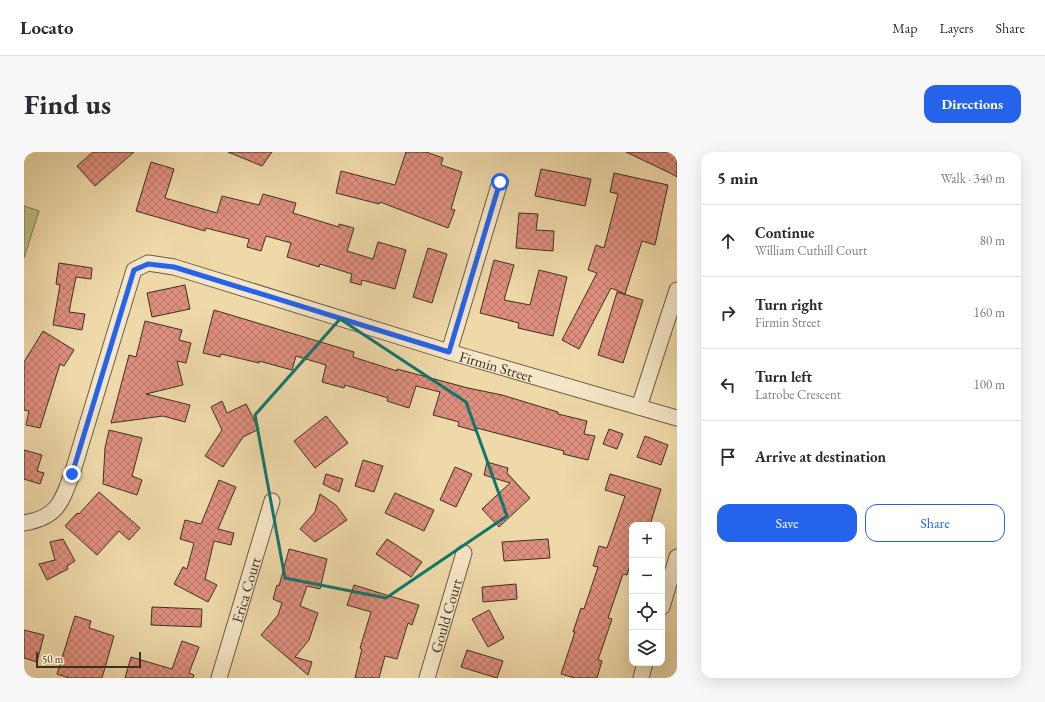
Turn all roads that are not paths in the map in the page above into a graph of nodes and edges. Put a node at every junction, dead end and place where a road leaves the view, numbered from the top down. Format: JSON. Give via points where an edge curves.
{"nodes":[{"id":1,"x":500,"y":182,"type":"dead end"},
{"id":2,"x":677,"y":290,"type":"edge"},
{"id":3,"x":449,"y":352,"type":"junction"},
{"id":4,"x":639,"y":407,"type":"junction"},
{"id":5,"x":677,"y":418,"type":"edge"},
{"id":6,"x":272,"y":501,"type":"dead end"},
{"id":7,"x":24,"y":523,"type":"edge"},
{"id":8,"x":464,"y":553,"type":"dead end"},
{"id":9,"x":677,"y":557,"type":"edge"},
{"id":10,"x":665,"y":597,"type":"edge"},
{"id":11,"x":644,"y":666,"type":"edge"},
{"id":12,"x":219,"y":678,"type":"edge"},
{"id":13,"x":427,"y":678,"type":"edge"},
{"id":14,"x":641,"y":678,"type":"edge"}],
"edges":[{"from":1,"to":3,"type":"street"},
{"from":2,"to":4,"type":"street"},
{"from":3,"to":4,"type":"street","name":"Firmin Street"},
{"from":3,"to":7,"type":"street","name":"Firmin Street","via":[[174,267],[148,264],[134,270],[64,494],[54,511],[40,520]]},
{"from":4,"to":5,"type":"street","name":"Firmin Street"},
{"from":6,"to":12,"type":"street","name":"Erica Court"},
{"from":8,"to":13,"type":"street","name":"Gould Court"},
{"from":9,"to":10,"type":"street"},
{"from":11,"to":14,"type":"street"}]}
